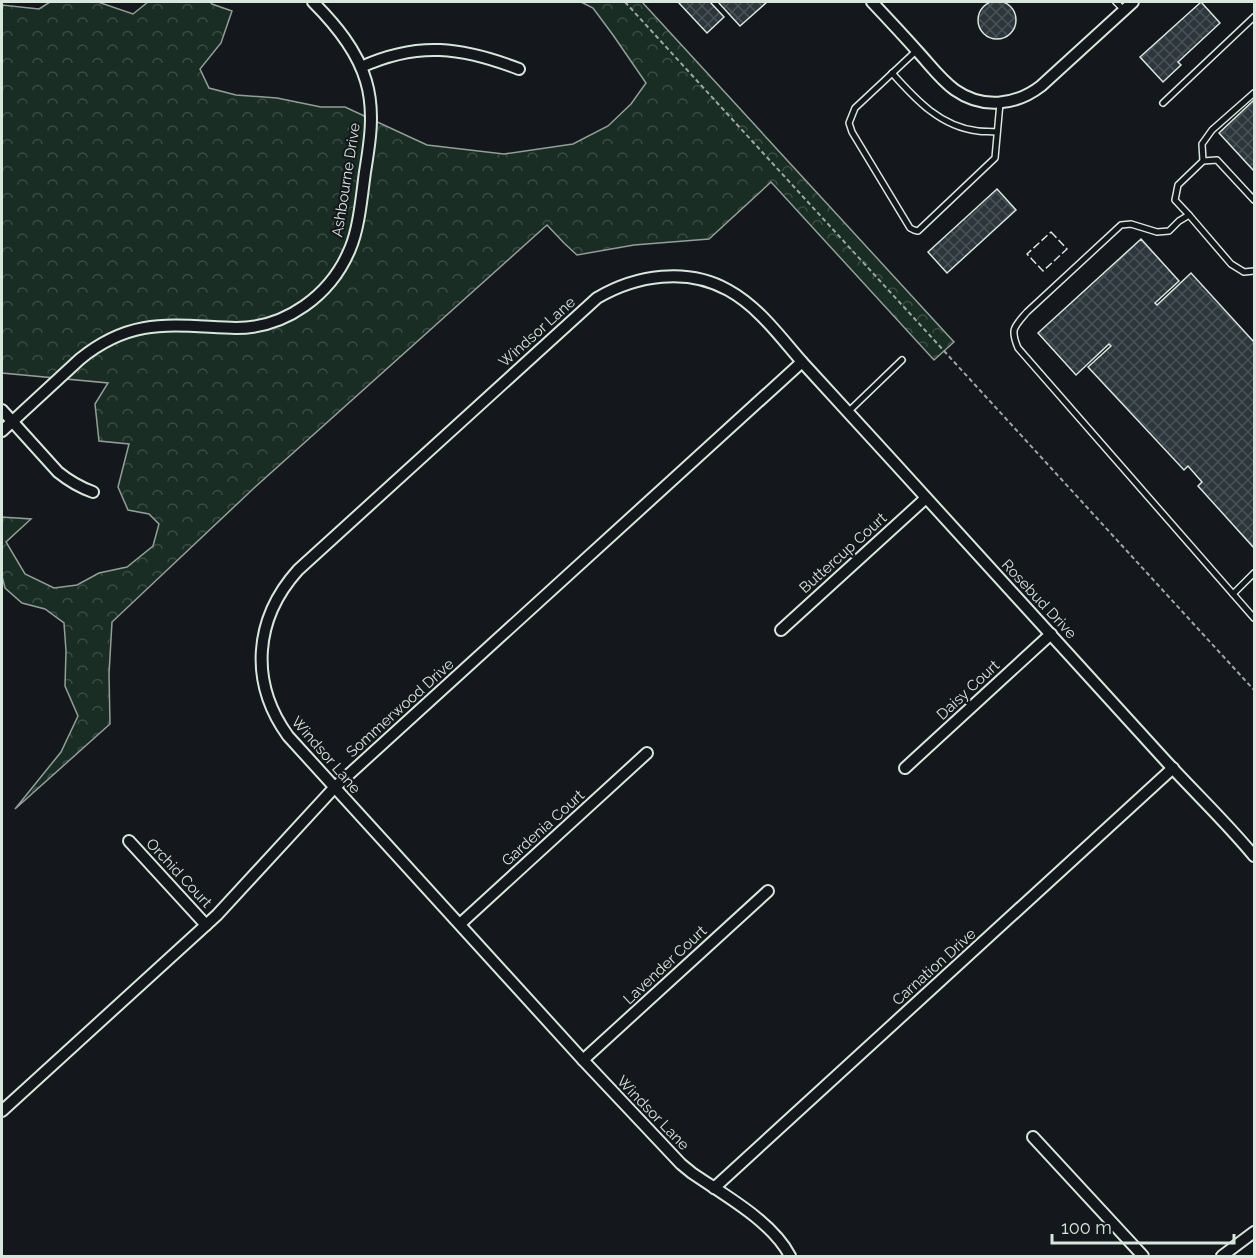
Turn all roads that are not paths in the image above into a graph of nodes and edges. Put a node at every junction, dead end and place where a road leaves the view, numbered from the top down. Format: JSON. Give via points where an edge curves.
{"nodes":[{"id":1,"x":313,"y":2,"type":"edge"},
{"id":2,"x":872,"y":2,"type":"edge"},
{"id":3,"x":1133,"y":2,"type":"edge"},
{"id":4,"x":1120,"y":6,"type":"edge"},
{"id":5,"x":1254,"y":17,"type":"edge"},
{"id":6,"x":917,"y":50,"type":"junction"},
{"id":7,"x":360,"y":67,"type":"junction"},
{"id":8,"x":519,"y":69,"type":"dead end"},
{"id":9,"x":892,"y":73,"type":"junction"},
{"id":10,"x":1254,"y":93,"type":"edge"},
{"id":11,"x":1000,"y":103,"type":"junction"},
{"id":12,"x":1163,"y":103,"type":"dead end"},
{"id":13,"x":998,"y":132,"type":"junction"},
{"id":14,"x":1203,"y":161,"type":"junction"},
{"id":15,"x":1254,"y":200,"type":"edge"},
{"id":16,"x":1189,"y":215,"type":"junction"},
{"id":17,"x":1254,"y":270,"type":"edge"},
{"id":18,"x":902,"y":360,"type":"dead end"},
{"id":19,"x":802,"y":362,"type":"junction"},
{"id":20,"x":2,"y":410,"type":"edge"},
{"id":21,"x":848,"y":412,"type":"junction"},
{"id":22,"x":12,"y":422,"type":"junction"},
{"id":23,"x":2,"y":431,"type":"edge"},
{"id":24,"x":93,"y":492,"type":"dead end"},
{"id":25,"x":926,"y":498,"type":"junction"},
{"id":26,"x":1254,"y":573,"type":"edge"},
{"id":27,"x":1233,"y":594,"type":"junction"},
{"id":28,"x":1254,"y":618,"type":"edge"},
{"id":29,"x":780,"y":630,"type":"dead end"},
{"id":30,"x":1051,"y":634,"type":"junction"},
{"id":31,"x":647,"y":753,"type":"dead end"},
{"id":32,"x":905,"y":768,"type":"dead end"},
{"id":33,"x":1173,"y":768,"type":"junction"},
{"id":34,"x":334,"y":788,"type":"junction"},
{"id":35,"x":129,"y":841,"type":"dead end"},
{"id":36,"x":1254,"y":856,"type":"edge"},
{"id":37,"x":768,"y":891,"type":"dead end"},
{"id":38,"x":460,"y":924,"type":"junction"},
{"id":39,"x":206,"y":925,"type":"junction"},
{"id":40,"x":583,"y":1060,"type":"junction"},
{"id":41,"x":2,"y":1111,"type":"edge"},
{"id":42,"x":1033,"y":1137,"type":"dead end"},
{"id":43,"x":714,"y":1188,"type":"junction"},
{"id":44,"x":1254,"y":1232,"type":"edge"},
{"id":45,"x":790,"y":1257,"type":"edge"},
{"id":46,"x":1143,"y":1257,"type":"edge"},
{"id":47,"x":1222,"y":1257,"type":"edge"}],
"edges":[{"from":1,"to":7,"type":"street","name":"Ashbourne Drive","via":[[342,34]]},
{"from":2,"to":6,"type":"street"},
{"from":3,"to":4,"type":"street"},
{"from":4,"to":11,"type":"street","via":[[1041,86],[1015,101]]},
{"from":5,"to":12,"type":"lane"},
{"from":6,"to":9,"type":"lane"},
{"from":6,"to":11,"type":"street","via":[[953,89],[984,102]]},
{"from":7,"to":8,"type":"street","via":[[396,54],[435,50],[458,51]]},
{"from":7,"to":22,"type":"street","name":"Ashbourne Drive","via":[[370,97],[371,121],[363,191],[350,249],[323,290],[296,311],[267,325],[159,325],[107,340]]},
{"from":9,"to":13,"type":"lane","via":[[936,115],[955,125]]},
{"from":9,"to":13,"type":"lane","via":[[855,108],[849,123],[910,228],[918,231],[995,158]]},
{"from":10,"to":14,"type":"lane","via":[[1212,130],[1202,144]]},
{"from":11,"to":13,"type":"lane"},
{"from":14,"to":15,"type":"lane","via":[[1217,160]]},
{"from":14,"to":16,"type":"lane","via":[[1178,185],[1175,200]]},
{"from":16,"to":17,"type":"lane","via":[[1231,264],[1244,272]]},
{"from":16,"to":27,"type":"lane","via":[[1169,231],[1121,225],[1027,312],[1014,326],[1012,336],[1017,348]]},
{"from":18,"to":21,"type":"lane"},
{"from":19,"to":21,"type":"street","name":"Rosebud Drive"},
{"from":19,"to":34,"type":"street","name":"Sommerwood Drive"},
{"from":19,"to":34,"type":"street","name":"Windsor Lane","via":[[760,314],[727,289],[693,277],[674,276],[624,285],[597,298],[306,562],[276,601],[261,645],[261,665],[279,723]]},
{"from":20,"to":22,"type":"street"},
{"from":21,"to":25,"type":"street","name":"Rosebud Drive"},
{"from":22,"to":23,"type":"street","name":"Ashbourne Drive"},
{"from":22,"to":24,"type":"street","via":[[58,472]]},
{"from":25,"to":29,"type":"street","name":"Buttercup Court"},
{"from":25,"to":30,"type":"street","name":"Rosebud Drive"},
{"from":26,"to":27,"type":"lane"},
{"from":27,"to":28,"type":"lane"},
{"from":30,"to":32,"type":"street","name":"Daisy Court"},
{"from":30,"to":33,"type":"street","name":"Rosebud Drive"},
{"from":31,"to":38,"type":"street","name":"Gardenia Court"},
{"from":33,"to":36,"type":"street","name":"Rosebud Drive"},
{"from":33,"to":43,"type":"street","name":"Carnation Drive"},
{"from":34,"to":38,"type":"street","name":"Windsor Lane"},
{"from":34,"to":39,"type":"street","name":"Sommerwood Drive"},
{"from":35,"to":39,"type":"street","name":"Orchid Court"},
{"from":37,"to":40,"type":"street","name":"Lavender Court"},
{"from":38,"to":40,"type":"street","name":"Windsor Lane"},
{"from":39,"to":41,"type":"street","name":"Sommerwood Drive"},
{"from":40,"to":43,"type":"street","name":"Windsor Lane","via":[[681,1164]]},
{"from":42,"to":46,"type":"street"},
{"from":43,"to":45,"type":"street","name":"Windsor Lane","via":[[761,1220]]},
{"from":44,"to":47,"type":"street"}]}
